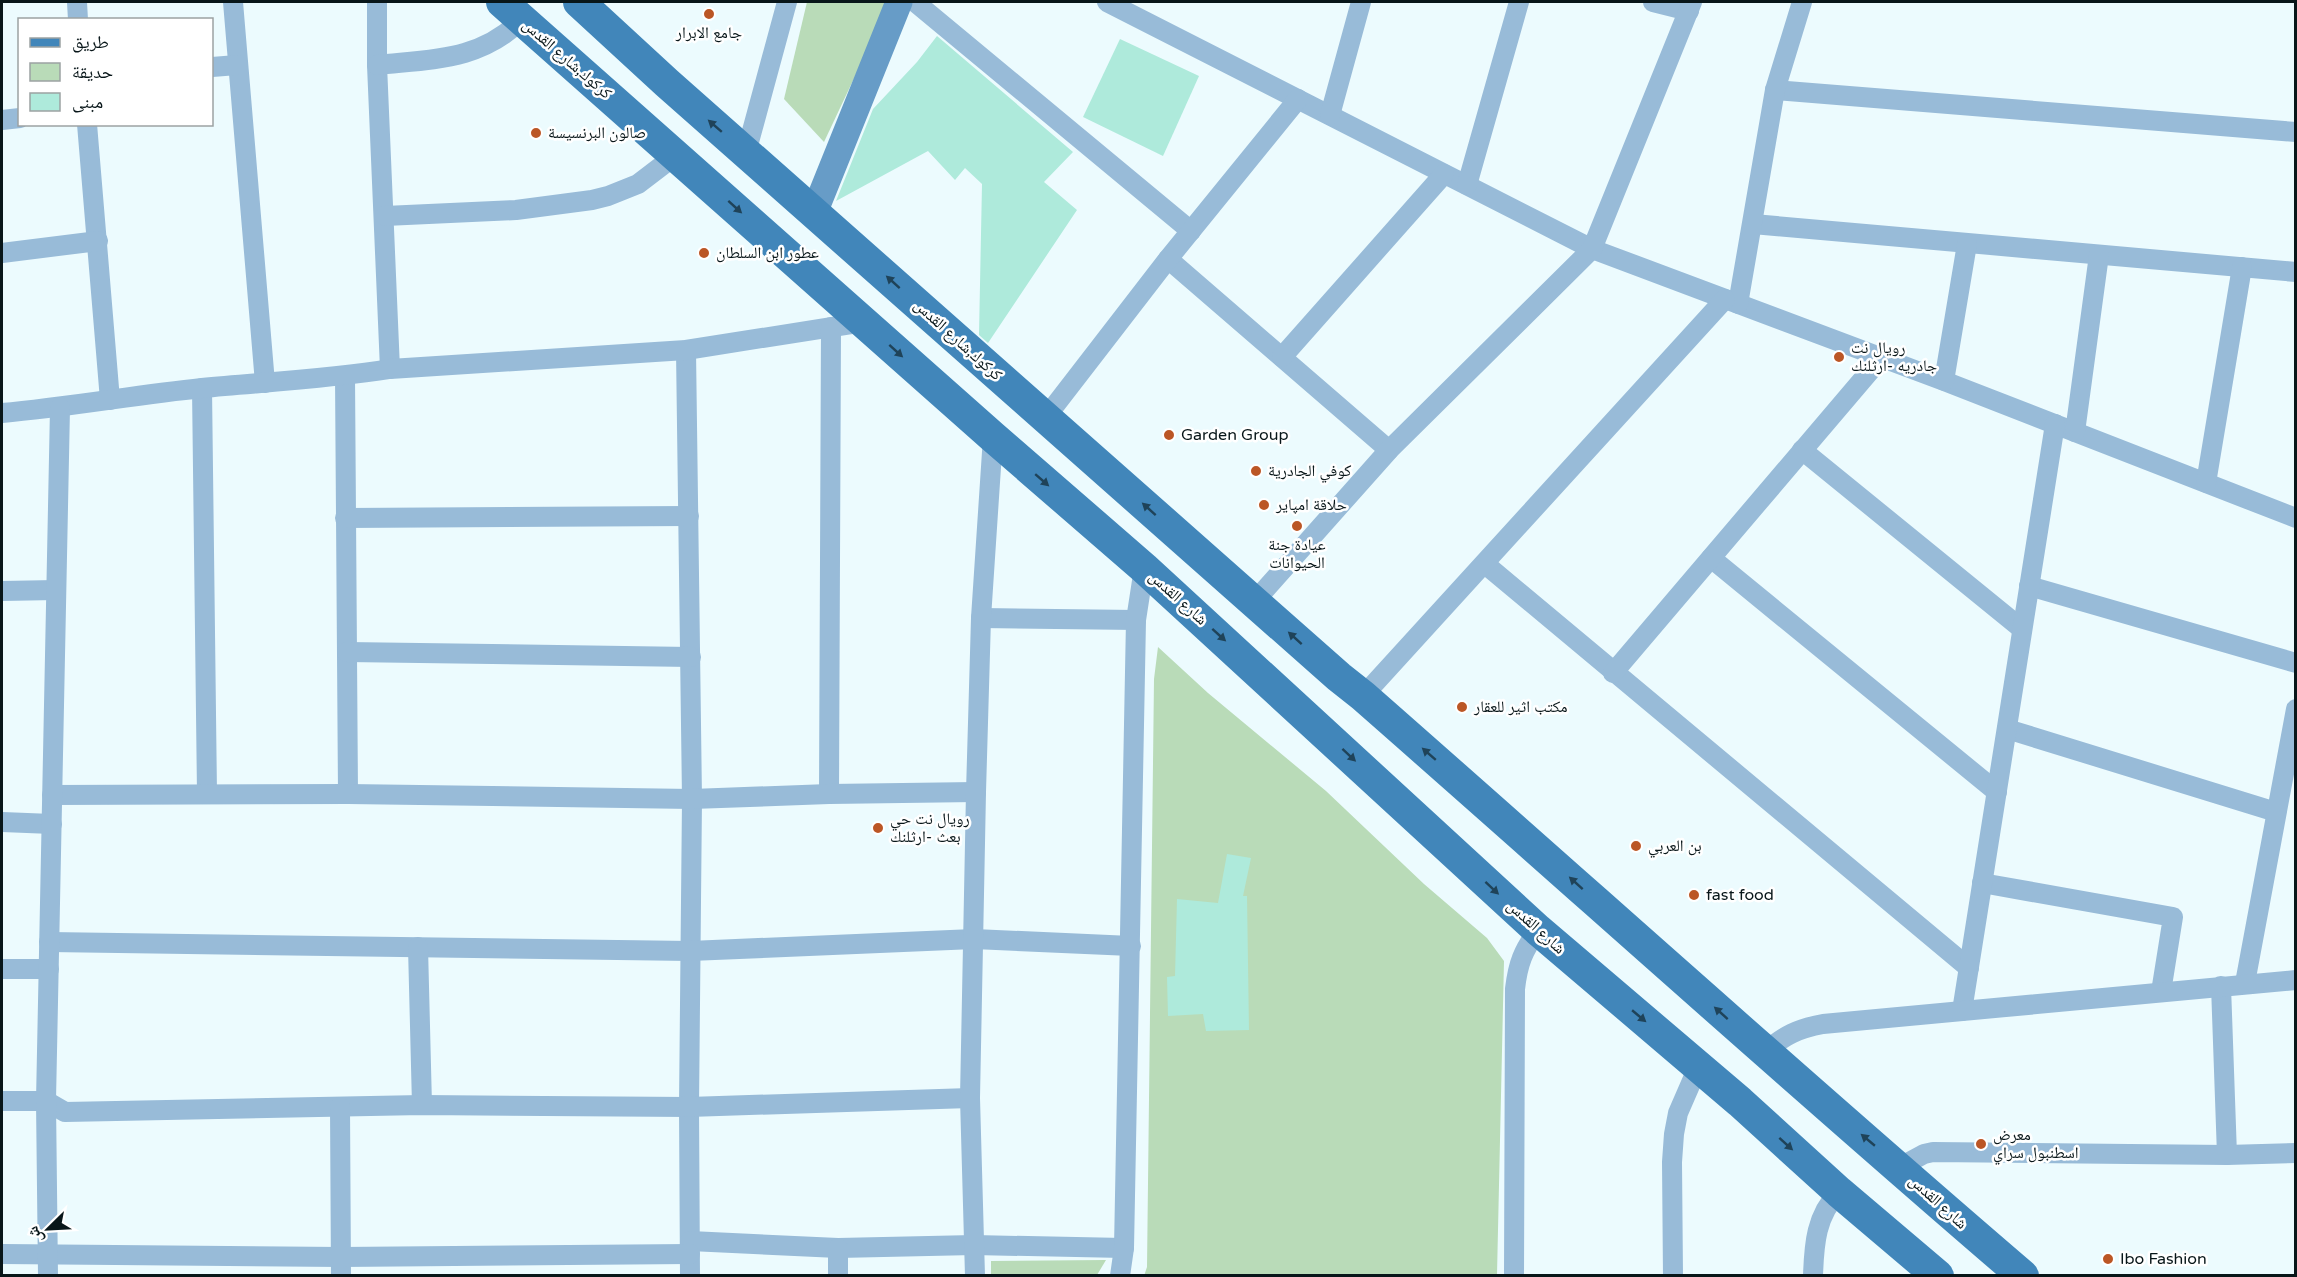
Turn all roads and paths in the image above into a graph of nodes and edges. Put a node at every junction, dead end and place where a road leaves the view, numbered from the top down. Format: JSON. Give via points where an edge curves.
{"nodes":[{"id":1,"x":77,"y":2,"type":"edge"},
{"id":2,"x":233,"y":2,"type":"edge"},
{"id":3,"x":377,"y":2,"type":"edge"},
{"id":4,"x":579,"y":2,"type":"edge"},
{"id":5,"x":787,"y":2,"type":"edge"},
{"id":6,"x":899,"y":2,"type":"edge"},
{"id":7,"x":915,"y":2,"type":"edge"},
{"id":8,"x":1107,"y":2,"type":"edge"},
{"id":9,"x":1361,"y":2,"type":"edge"},
{"id":10,"x":1519,"y":2,"type":"edge"},
{"id":11,"x":1653,"y":2,"type":"edge"},
{"id":12,"x":1802,"y":2,"type":"edge"},
{"id":13,"x":1690,"y":6,"type":"edge"},
{"id":14,"x":512,"y":10,"type":"edge"},
{"id":15,"x":78,"y":18,"type":"edge"},
{"id":16,"x":237,"y":65,"type":"junction"},
{"id":17,"x":377,"y":65,"type":"junction"},
{"id":18,"x":213,"y":67,"type":"edge"},
{"id":19,"x":667,"y":83,"type":"junction"},
{"id":20,"x":1775,"y":90,"type":"junction"},
{"id":21,"x":1298,"y":99,"type":"junction"},
{"id":22,"x":1330,"y":115,"type":"junction"},
{"id":23,"x":18,"y":118,"type":"edge"},
{"id":24,"x":2,"y":120,"type":"edge"},
{"id":25,"x":636,"y":120,"type":"junction"},
{"id":26,"x":87,"y":126,"type":"edge"},
{"id":27,"x":2295,"y":132,"type":"edge"},
{"id":28,"x":746,"y":153,"type":"junction"},
{"id":29,"x":676,"y":155,"type":"junction"},
{"id":30,"x":1444,"y":174,"type":"junction"},
{"id":31,"x":1467,"y":185,"type":"junction"},
{"id":32,"x":814,"y":213,"type":"junction"},
{"id":33,"x":385,"y":216,"type":"junction"},
{"id":34,"x":1753,"y":224,"type":"junction"},
{"id":35,"x":1191,"y":231,"type":"junction"},
{"id":36,"x":98,"y":241,"type":"junction"},
{"id":37,"x":1967,"y":243,"type":"junction"},
{"id":38,"x":1592,"y":249,"type":"junction"},
{"id":39,"x":2,"y":253,"type":"edge"},
{"id":40,"x":2099,"y":255,"type":"junction"},
{"id":41,"x":1168,"y":259,"type":"junction"},
{"id":42,"x":2242,"y":267,"type":"junction"},
{"id":43,"x":2295,"y":272,"type":"edge"},
{"id":44,"x":1732,"y":302,"type":"junction"},
{"id":45,"x":864,"y":322,"type":"junction"},
{"id":46,"x":831,"y":327,"type":"junction"},
{"id":47,"x":686,"y":350,"type":"junction"},
{"id":48,"x":1282,"y":357,"type":"junction"},
{"id":49,"x":1881,"y":358,"type":"junction"},
{"id":50,"x":390,"y":369,"type":"junction"},
{"id":51,"x":345,"y":376,"type":"junction"},
{"id":52,"x":1944,"y":381,"type":"junction"},
{"id":53,"x":265,"y":383,"type":"junction"},
{"id":54,"x":202,"y":388,"type":"junction"},
{"id":55,"x":110,"y":400,"type":"junction"},
{"id":56,"x":60,"y":408,"type":"junction"},
{"id":57,"x":2,"y":413,"type":"edge"},
{"id":58,"x":1046,"y":417,"type":"junction"},
{"id":59,"x":2055,"y":424,"type":"junction"},
{"id":60,"x":2075,"y":432,"type":"junction"},
{"id":61,"x":993,"y":438,"type":"junction"},
{"id":62,"x":1389,"y":450,"type":"junction"},
{"id":63,"x":1802,"y":450,"type":"junction"},
{"id":64,"x":2206,"y":483,"type":"junction"},
{"id":65,"x":689,"y":516,"type":"junction"},
{"id":66,"x":345,"y":518,"type":"junction"},
{"id":67,"x":2295,"y":518,"type":"edge"},
{"id":68,"x":1711,"y":558,"type":"junction"},
{"id":69,"x":1485,"y":564,"type":"junction"},
{"id":70,"x":1144,"y":568,"type":"junction"},
{"id":71,"x":2029,"y":586,"type":"junction"},
{"id":72,"x":56,"y":590,"type":"junction"},
{"id":73,"x":2,"y":591,"type":"edge"},
{"id":74,"x":1254,"y":602,"type":"junction"},
{"id":75,"x":981,"y":618,"type":"junction"},
{"id":76,"x":1136,"y":620,"type":"junction"},
{"id":77,"x":2022,"y":629,"type":"junction"},
{"id":78,"x":347,"y":652,"type":"junction"},
{"id":79,"x":691,"y":657,"type":"junction"},
{"id":80,"x":2295,"y":663,"type":"edge"},
{"id":81,"x":1613,"y":673,"type":"junction"},
{"id":82,"x":1351,"y":687,"type":"junction"},
{"id":83,"x":2295,"y":709,"type":"edge"},
{"id":84,"x":2007,"y":729,"type":"junction"},
{"id":85,"x":976,"y":792,"type":"junction"},
{"id":86,"x":1997,"y":792,"type":"junction"},
{"id":87,"x":207,"y":794,"type":"junction"},
{"id":88,"x":348,"y":794,"type":"junction"},
{"id":89,"x":829,"y":794,"type":"junction"},
{"id":90,"x":52,"y":795,"type":"junction"},
{"id":91,"x":692,"y":799,"type":"junction"},
{"id":92,"x":2276,"y":812,"type":"junction"},
{"id":93,"x":2,"y":822,"type":"edge"},
{"id":94,"x":52,"y":824,"type":"junction"},
{"id":95,"x":1982,"y":883,"type":"junction"},
{"id":96,"x":1538,"y":930,"type":"junction"},
{"id":97,"x":974,"y":939,"type":"junction"},
{"id":98,"x":49,"y":942,"type":"junction"},
{"id":99,"x":1131,"y":946,"type":"junction"},
{"id":100,"x":418,"y":947,"type":"junction"},
{"id":101,"x":690,"y":951,"type":"junction"},
{"id":102,"x":1969,"y":968,"type":"junction"},
{"id":103,"x":2,"y":969,"type":"edge"},
{"id":104,"x":49,"y":969,"type":"junction"},
{"id":105,"x":2295,"y":980,"type":"edge"},
{"id":106,"x":2245,"y":983,"type":"junction"},
{"id":107,"x":2222,"y":986,"type":"junction"},
{"id":108,"x":2161,"y":992,"type":"junction"},
{"id":109,"x":1962,"y":1011,"type":"junction"},
{"id":110,"x":1765,"y":1052,"type":"junction"},
{"id":111,"x":1698,"y":1067,"type":"junction"},
{"id":112,"x":970,"y":1098,"type":"junction"},
{"id":113,"x":2,"y":1101,"type":"edge"},
{"id":114,"x":46,"y":1101,"type":"junction"},
{"id":115,"x":422,"y":1105,"type":"junction"},
{"id":116,"x":340,"y":1107,"type":"junction"},
{"id":117,"x":689,"y":1107,"type":"junction"},
{"id":118,"x":2295,"y":1153,"type":"edge"},
{"id":119,"x":2227,"y":1155,"type":"junction"},
{"id":120,"x":1900,"y":1167,"type":"junction"},
{"id":121,"x":1839,"y":1192,"type":"junction"},
{"id":122,"x":974,"y":1245,"type":"junction"},
{"id":123,"x":690,"y":1247,"type":"junction"},
{"id":124,"x":838,"y":1248,"type":"junction"},
{"id":125,"x":1124,"y":1248,"type":"junction"},
{"id":126,"x":2,"y":1254,"type":"edge"},
{"id":127,"x":48,"y":1256,"type":"junction"},
{"id":128,"x":341,"y":1266,"type":"edge"},
{"id":129,"x":48,"y":1275,"type":"edge"},
{"id":130,"x":690,"y":1275,"type":"edge"},
{"id":131,"x":838,"y":1275,"type":"edge"},
{"id":132,"x":975,"y":1275,"type":"edge"},
{"id":133,"x":1120,"y":1275,"type":"edge"},
{"id":134,"x":1514,"y":1275,"type":"edge"},
{"id":135,"x":1673,"y":1275,"type":"edge"},
{"id":136,"x":1813,"y":1275,"type":"edge"},
{"id":137,"x":1938,"y":1275,"type":"edge"},
{"id":138,"x":2023,"y":1275,"type":"edge"}],
"edges":[{"from":1,"to":15,"type":"street"},
{"from":2,"to":16,"type":"street"},
{"from":3,"to":17,"type":"street"},
{"from":4,"to":19,"type":"main road","name":"كركوك,شارع القدس"},
{"from":5,"to":28,"type":"street"},
{"from":6,"to":32,"type":"street"},
{"from":7,"to":35,"type":"street"},
{"from":8,"to":21,"type":"street"},
{"from":9,"to":22,"type":"street"},
{"from":10,"to":31,"type":"street"},
{"from":11,"to":13,"type":"street"},
{"from":12,"to":20,"type":"street"},
{"from":13,"to":38,"type":"street"},
{"from":14,"to":17,"type":"street","via":[[503,36],[468,53]]},
{"from":14,"to":25,"type":"main road","name":"كركوك,شارع القدس"},
{"from":16,"to":18,"type":"street"},
{"from":16,"to":53,"type":"street"},
{"from":17,"to":33,"type":"street"},
{"from":19,"to":25,"type":"main road"},
{"from":28,"to":19,"type":"main road","name":"كركوك,شارع القدس","one_way":true},
{"from":20,"to":27,"type":"street"},
{"from":20,"to":34,"type":"street"},
{"from":21,"to":22,"type":"street"},
{"from":21,"to":35,"type":"street"},
{"from":22,"to":30,"type":"street"},
{"from":23,"to":24,"type":"street"},
{"from":25,"to":29,"type":"main road","name":"كركوك,شارع القدس"},
{"from":26,"to":36,"type":"street"},
{"from":28,"to":32,"type":"main road","name":"كركوك,شارع القدس"},
{"from":29,"to":33,"type":"street","via":[[638,184],[592,200],[516,210]]},
{"from":29,"to":45,"type":"main road","name":"كركوك,شارع القدس","one_way":true},
{"from":30,"to":31,"type":"street"},
{"from":30,"to":48,"type":"street"},
{"from":31,"to":38,"type":"street"},
{"from":58,"to":32,"type":"main road","name":"كركوك,شارع القدس","one_way":true},
{"from":33,"to":50,"type":"street"},
{"from":34,"to":37,"type":"street"},
{"from":34,"to":44,"type":"street"},
{"from":35,"to":41,"type":"street"},
{"from":36,"to":39,"type":"street"},
{"from":36,"to":55,"type":"street"},
{"from":37,"to":40,"type":"street"},
{"from":37,"to":52,"type":"street"},
{"from":38,"to":44,"type":"street"},
{"from":38,"to":62,"type":"street"},
{"from":40,"to":42,"type":"street"},
{"from":40,"to":60,"type":"street"},
{"from":41,"to":48,"type":"street"},
{"from":41,"to":58,"type":"street"},
{"from":42,"to":43,"type":"street"},
{"from":42,"to":64,"type":"street"},
{"from":44,"to":49,"type":"street"},
{"from":44,"to":69,"type":"street"},
{"from":45,"to":46,"type":"street"},
{"from":45,"to":61,"type":"main road","name":"كركوك,شارع القدس","one_way":true},
{"from":46,"to":47,"type":"street"},
{"from":46,"to":89,"type":"street"},
{"from":47,"to":50,"type":"street"},
{"from":47,"to":65,"type":"street"},
{"from":48,"to":62,"type":"street"},
{"from":49,"to":52,"type":"street"},
{"from":49,"to":63,"type":"street"},
{"from":50,"to":51,"type":"street"},
{"from":51,"to":53,"type":"street"},
{"from":51,"to":66,"type":"street"},
{"from":52,"to":59,"type":"street"},
{"from":53,"to":54,"type":"street"},
{"from":54,"to":55,"type":"street"},
{"from":54,"to":87,"type":"street"},
{"from":55,"to":56,"type":"street"},
{"from":56,"to":57,"type":"street"},
{"from":56,"to":72,"type":"street"},
{"from":74,"to":58,"type":"main road","name":"كركوك,شارع القدس","one_way":true},
{"from":59,"to":60,"type":"street"},
{"from":59,"to":71,"type":"street"},
{"from":60,"to":64,"type":"street"},
{"from":61,"to":70,"type":"main road","name":"كركوك,شارع القدس","one_way":true},
{"from":61,"to":75,"type":"street"},
{"from":62,"to":74,"type":"street"},
{"from":63,"to":68,"type":"street"},
{"from":63,"to":77,"type":"street"},
{"from":64,"to":67,"type":"street"},
{"from":65,"to":66,"type":"street"},
{"from":65,"to":79,"type":"street"},
{"from":66,"to":78,"type":"street"},
{"from":68,"to":81,"type":"street"},
{"from":68,"to":86,"type":"street"},
{"from":69,"to":81,"type":"street"},
{"from":69,"to":82,"type":"street"},
{"from":70,"to":76,"type":"street"},
{"from":70,"to":96,"type":"main road","name":"شارع القدس","one_way":true},
{"from":71,"to":77,"type":"street"},
{"from":71,"to":80,"type":"street"},
{"from":72,"to":73,"type":"street"},
{"from":72,"to":90,"type":"street"},
{"from":82,"to":74,"type":"main road","name":"كركوك,شارع القدس","one_way":true},
{"from":75,"to":76,"type":"street"},
{"from":75,"to":85,"type":"street"},
{"from":76,"to":99,"type":"street"},
{"from":77,"to":84,"type":"street"},
{"from":78,"to":79,"type":"street"},
{"from":78,"to":88,"type":"street"},
{"from":79,"to":91,"type":"street"},
{"from":81,"to":102,"type":"street"},
{"from":110,"to":82,"type":"main road","name":"شارع القدس","one_way":true},
{"from":83,"to":92,"type":"street"},
{"from":84,"to":86,"type":"street"},
{"from":84,"to":92,"type":"street"},
{"from":85,"to":89,"type":"street"},
{"from":85,"to":97,"type":"street"},
{"from":86,"to":95,"type":"street"},
{"from":87,"to":88,"type":"street"},
{"from":87,"to":90,"type":"street"},
{"from":88,"to":91,"type":"street"},
{"from":89,"to":91,"type":"street"},
{"from":90,"to":94,"type":"street"},
{"from":91,"to":101,"type":"street"},
{"from":92,"to":106,"type":"street"},
{"from":93,"to":94,"type":"street"},
{"from":94,"to":98,"type":"street"},
{"from":95,"to":102,"type":"street"},
{"from":95,"to":108,"type":"street","via":[[2173,917]]},
{"from":96,"to":111,"type":"main road","name":"شارع القدس","one_way":true},
{"from":96,"to":134,"type":"street","via":[[1523,950],[1515,989]]},
{"from":97,"to":99,"type":"street"},
{"from":97,"to":101,"type":"street"},
{"from":97,"to":112,"type":"street"},
{"from":98,"to":100,"type":"street"},
{"from":98,"to":104,"type":"street"},
{"from":99,"to":125,"type":"street"},
{"from":100,"to":101,"type":"street"},
{"from":100,"to":115,"type":"street"},
{"from":101,"to":117,"type":"street"},
{"from":102,"to":109,"type":"street"},
{"from":103,"to":104,"type":"street"},
{"from":104,"to":114,"type":"street"},
{"from":105,"to":106,"type":"street"},
{"from":106,"to":107,"type":"street"},
{"from":107,"to":108,"type":"street"},
{"from":107,"to":119,"type":"street"},
{"from":108,"to":109,"type":"street"},
{"from":109,"to":110,"type":"street","via":[[1823,1024],[1799,1029]]},
{"from":120,"to":110,"type":"main road","name":"شارع القدس","one_way":true},
{"from":111,"to":121,"type":"main road","name":"شارع القدس","one_way":true},
{"from":111,"to":135,"type":"street","via":[[1678,1113],[1674,1134]]},
{"from":112,"to":117,"type":"street"},
{"from":112,"to":122,"type":"street"},
{"from":113,"to":114,"type":"street"},
{"from":114,"to":116,"type":"street","via":[[65,1112]]},
{"from":114,"to":127,"type":"street"},
{"from":115,"to":116,"type":"street"},
{"from":115,"to":117,"type":"street"},
{"from":116,"to":128,"type":"street"},
{"from":117,"to":123,"type":"street"},
{"from":118,"to":119,"type":"street"},
{"from":119,"to":120,"type":"street","via":[[1933,1152]]},
{"from":120,"to":138,"type":"main road","name":"شارع القدس"},
{"from":121,"to":136,"type":"street","via":[[1820,1222]]},
{"from":121,"to":137,"type":"main road","name":"شارع القدس"},
{"from":122,"to":124,"type":"street"},
{"from":122,"to":125,"type":"street"},
{"from":122,"to":132,"type":"street"},
{"from":123,"to":124,"type":"street"},
{"from":123,"to":128,"type":"street"},
{"from":123,"to":130,"type":"street"},
{"from":124,"to":131,"type":"street"},
{"from":125,"to":133,"type":"street"},
{"from":126,"to":127,"type":"street"},
{"from":127,"to":128,"type":"street"},
{"from":127,"to":129,"type":"street"}]}
